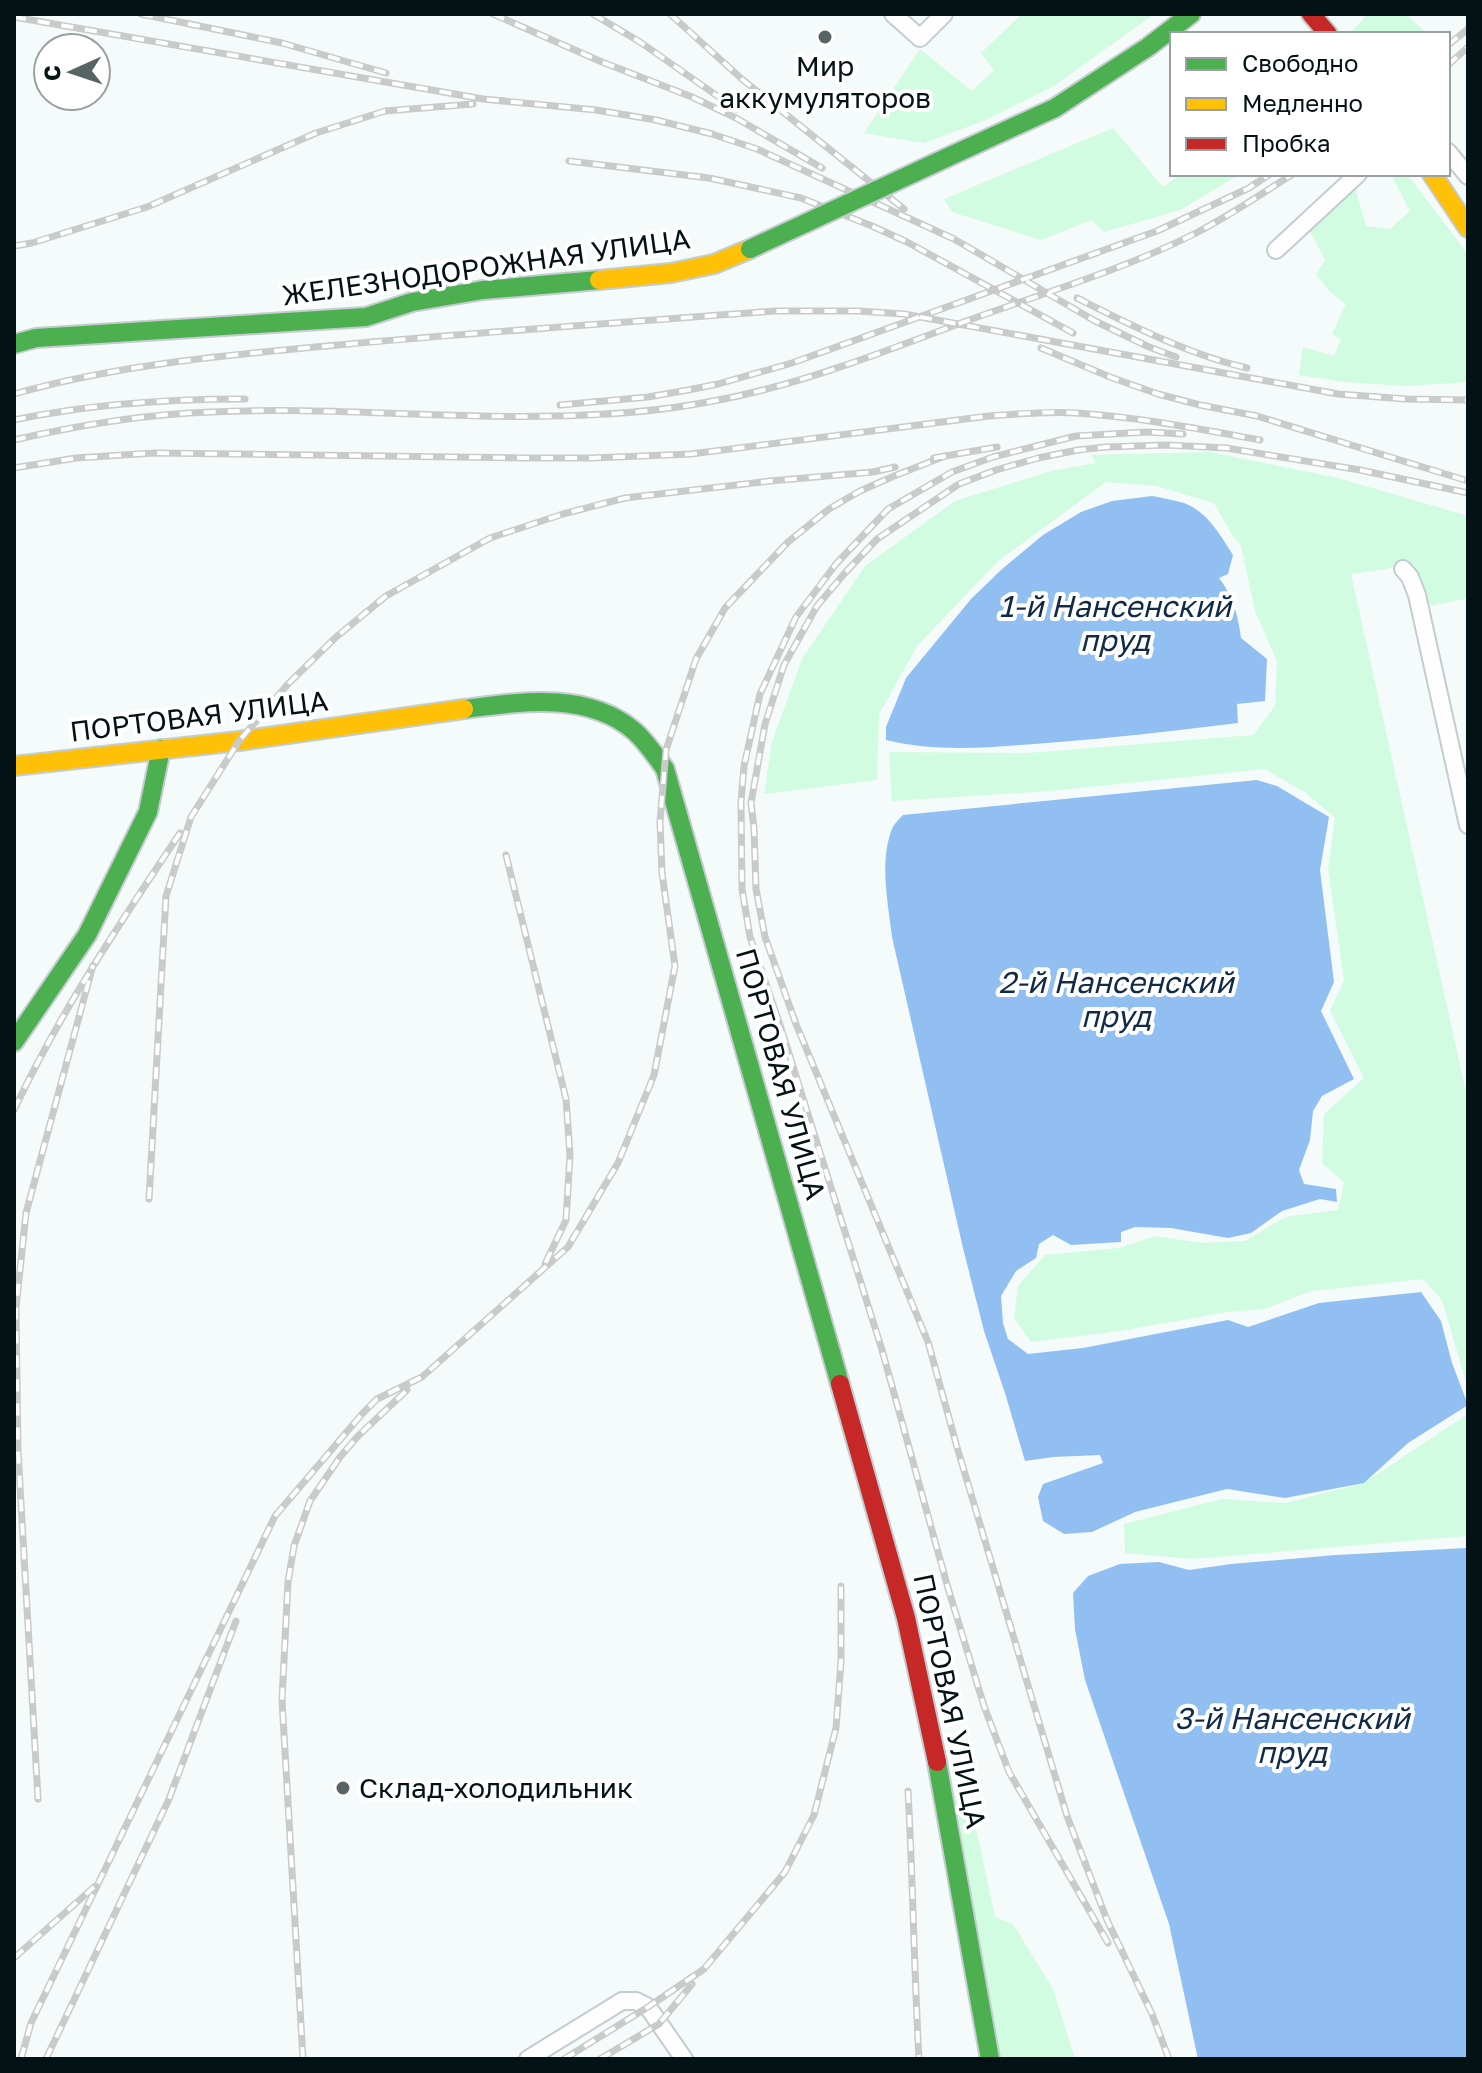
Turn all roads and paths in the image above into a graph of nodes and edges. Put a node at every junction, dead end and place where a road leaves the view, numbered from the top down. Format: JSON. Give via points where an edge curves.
{"nodes":[{"id":1,"x":893,"y":14,"type":"edge"},
{"id":2,"x":944,"y":14,"type":"edge"},
{"id":3,"x":1191,"y":14,"type":"edge"},
{"id":4,"x":1311,"y":14,"type":"edge"},
{"id":5,"x":1326,"y":32,"type":"edge"},
{"id":6,"x":1450,"y":154,"type":"edge"},
{"id":7,"x":1356,"y":176,"type":"edge"},
{"id":8,"x":1433,"y":176,"type":"edge"},
{"id":9,"x":1468,"y":176,"type":"edge"},
{"id":10,"x":1468,"y":228,"type":"edge"},
{"id":11,"x":1276,"y":250,"type":"dead end"},
{"id":12,"x":14,"y":344,"type":"edge"},
{"id":13,"x":1403,"y":569,"type":"dead end"},
{"id":14,"x":161,"y":749,"type":"junction"},
{"id":15,"x":14,"y":766,"type":"edge"},
{"id":16,"x":1468,"y":825,"type":"edge"},
{"id":17,"x":14,"y":1042,"type":"edge"},
{"id":18,"x":528,"y":2059,"type":"edge"},
{"id":19,"x":684,"y":2059,"type":"edge"},
{"id":20,"x":990,"y":2059,"type":"edge"}],
"edges":[{"from":1,"to":2,"type":"street","via":[[920,38]]},
{"from":3,"to":12,"type":"main road","name":"ЖЕЛЕЗНОДОРОЖНАЯ УЛИЦА","bridge":true,"via":[[1055,108],[714,264],[671,273],[483,290],[412,302],[366,317],[36,338]]},
{"from":4,"to":5,"type":"main road"},
{"from":6,"to":9,"type":"street"},
{"from":7,"to":11,"type":"street"},
{"from":8,"to":10,"type":"main road"},
{"from":13,"to":16,"type":"street","via":[[1417,595]]},
{"from":14,"to":15,"type":"main road","name":"ПОРТОВАЯ УЛИЦА"},
{"from":14,"to":17,"type":"main road","via":[[148,812],[87,935]]},
{"from":14,"to":20,"type":"main road","name":"ПОРТОВАЯ УЛИЦА","via":[[517,702],[552,702],[586,705],[615,716],[650,746],[665,769],[906,1618],[930,1721]]},
{"from":18,"to":19,"type":"street","via":[[622,2001],[636,2001],[648,2007]]}]}
